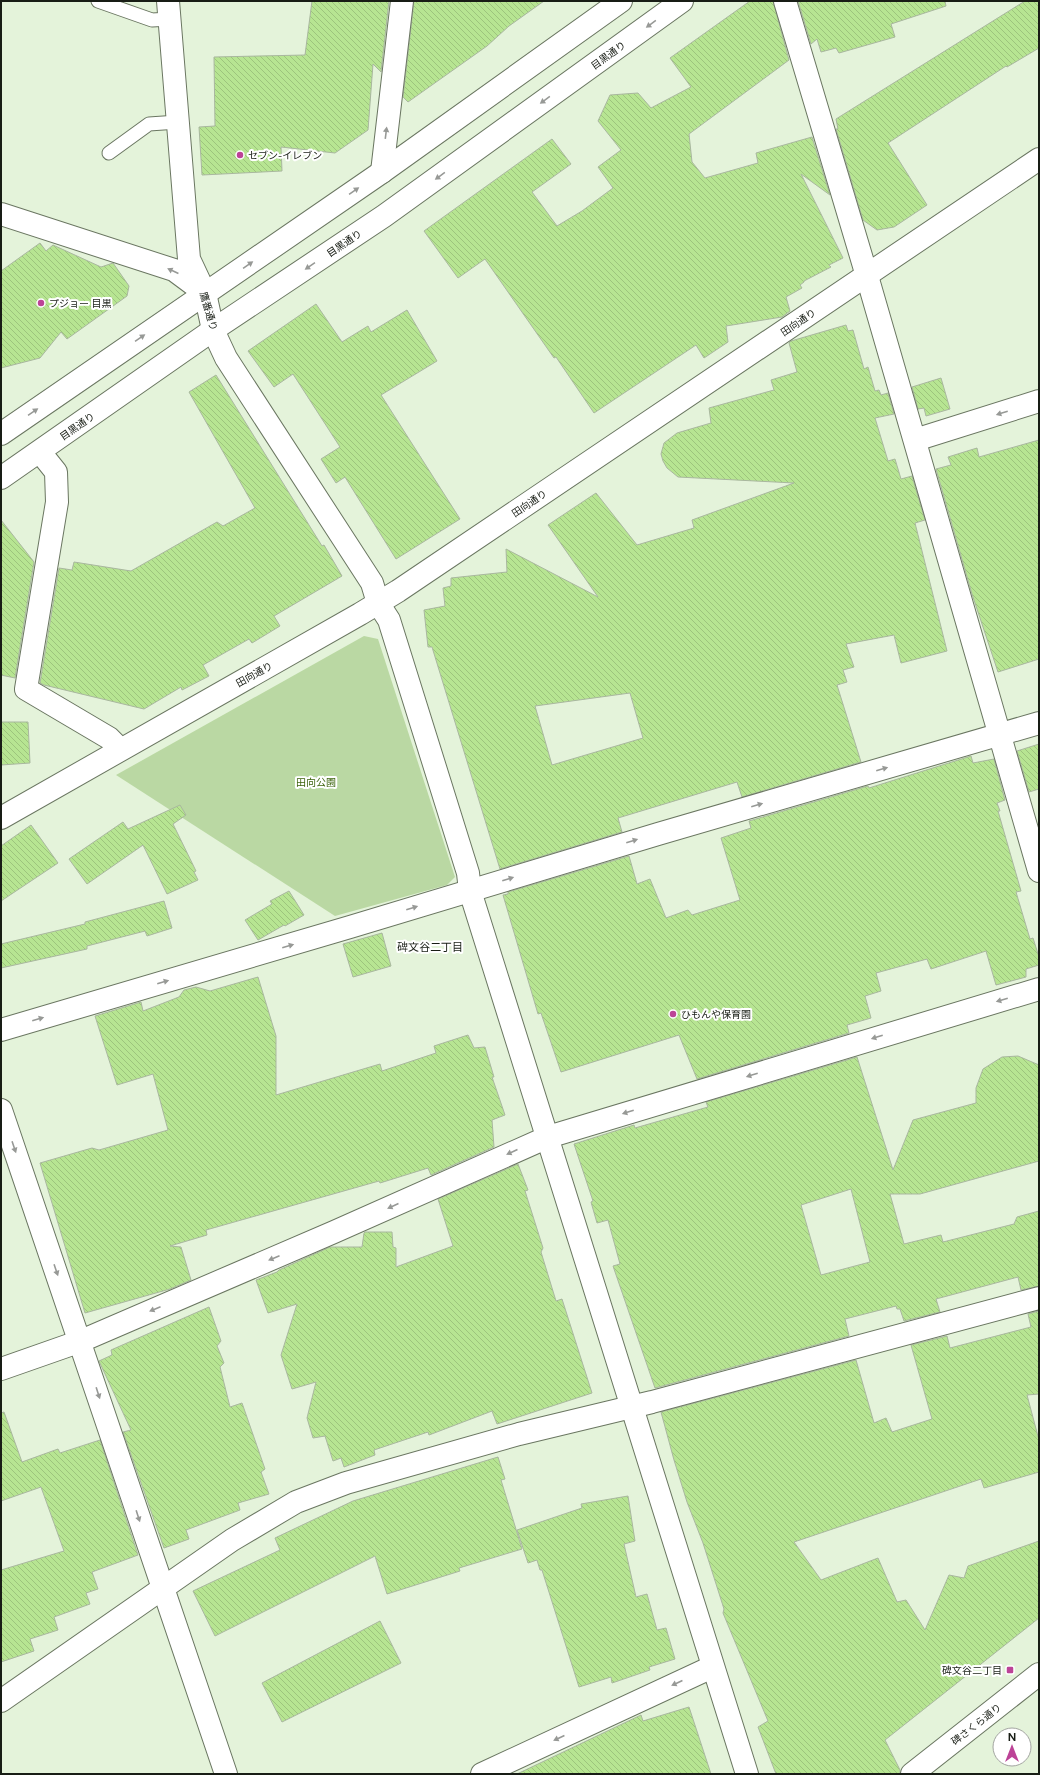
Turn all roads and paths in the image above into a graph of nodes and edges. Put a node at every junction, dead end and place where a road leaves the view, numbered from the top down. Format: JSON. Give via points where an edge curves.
{"nodes":[{"id":1,"x":98,"y":1,"type":"edge"},
{"id":2,"x":402,"y":1,"type":"edge"},
{"id":3,"x":621,"y":1,"type":"edge"},
{"id":4,"x":682,"y":1,"type":"edge"},
{"id":5,"x":785,"y":1,"type":"edge"},
{"id":6,"x":169,"y":10,"type":"edge"},
{"id":7,"x":178,"y":122,"type":"junction"},
{"id":8,"x":109,"y":153,"type":"dead end"},
{"id":9,"x":1039,"y":159,"type":"edge"},
{"id":10,"x":382,"y":172,"type":"junction"},
{"id":11,"x":1,"y":214,"type":"edge"},
{"id":12,"x":867,"y":276,"type":"junction"},
{"id":13,"x":205,"y":293,"type":"junction"},
{"id":14,"x":213,"y":330,"type":"junction"},
{"id":15,"x":1039,"y":401,"type":"edge"},
{"id":16,"x":1,"y":434,"type":"edge"},
{"id":17,"x":915,"y":440,"type":"junction"},
{"id":18,"x":40,"y":452,"type":"junction"},
{"id":19,"x":1,"y":478,"type":"edge"},
{"id":20,"x":378,"y":603,"type":"junction"},
{"id":21,"x":1039,"y":723,"type":"edge"},
{"id":22,"x":1001,"y":735,"type":"junction"},
{"id":23,"x":120,"y":749,"type":"junction"},
{"id":24,"x":1,"y":818,"type":"edge"},
{"id":25,"x":1039,"y":871,"type":"edge"},
{"id":26,"x":470,"y":890,"type":"junction"},
{"id":27,"x":1039,"y":989,"type":"edge"},
{"id":28,"x":1,"y":1030,"type":"edge"},
{"id":29,"x":1,"y":1110,"type":"edge"},
{"id":30,"x":548,"y":1137,"type":"junction"},
{"id":31,"x":1039,"y":1298,"type":"edge"},
{"id":32,"x":81,"y":1341,"type":"junction"},
{"id":33,"x":1,"y":1370,"type":"edge"},
{"id":34,"x":631,"y":1406,"type":"junction"},
{"id":35,"x":162,"y":1588,"type":"junction"},
{"id":36,"x":712,"y":1667,"type":"junction"},
{"id":37,"x":1039,"y":1674,"type":"edge"},
{"id":38,"x":1,"y":1701,"type":"edge"},
{"id":39,"x":226,"y":1774,"type":"edge"},
{"id":40,"x":482,"y":1774,"type":"edge"},
{"id":41,"x":746,"y":1774,"type":"edge"},
{"id":42,"x":912,"y":1774,"type":"edge"}],
"edges":[{"from":1,"to":6,"type":"lane","via":[[152,20]]},
{"from":10,"to":2,"type":"street","one_way":true},
{"from":3,"to":10,"type":"street"},
{"from":4,"to":14,"type":"street","name":"目黒通り","one_way":true,"via":[[384,216]]},
{"from":5,"to":12,"type":"street"},
{"from":6,"to":7,"type":"street","name":"鷹番通り"},
{"from":7,"to":8,"type":"lane","via":[[149,124]]},
{"from":7,"to":13,"type":"street","name":"鷹番通り","via":[[189,259]]},
{"from":9,"to":12,"type":"street","name":"田向通り"},
{"from":13,"to":10,"type":"street","one_way":true},
{"from":13,"to":11,"type":"street","one_way":true,"via":[[174,270]]},
{"from":12,"to":17,"type":"street"},
{"from":12,"to":20,"type":"street","name":"田向通り"},
{"from":13,"to":14,"type":"street","name":"鷹番通り"},
{"from":16,"to":13,"type":"street","one_way":true},
{"from":14,"to":18,"type":"street","name":"目黒通り"},
{"from":14,"to":20,"type":"street","name":"鷹番通り","via":[[226,358],[372,583]]},
{"from":15,"to":17,"type":"street","one_way":true},
{"from":17,"to":22,"type":"street"},
{"from":18,"to":19,"type":"street","name":"目黒通り"},
{"from":18,"to":23,"type":"street","via":[[56,472],[57,502],[26,689],[109,738]]},
{"from":20,"to":23,"type":"street","name":"田向通り"},
{"from":20,"to":26,"type":"street","name":"鷹番通り","via":[[389,620],[468,873]]},
{"from":21,"to":22,"type":"street"},
{"from":22,"to":25,"type":"street"},
{"from":26,"to":22,"type":"street","one_way":true},
{"from":23,"to":24,"type":"street","name":"田向通り"},
{"from":28,"to":26,"type":"street","one_way":true},
{"from":26,"to":30,"type":"street","name":"鷹番通り"},
{"from":27,"to":30,"type":"street","one_way":true},
{"from":29,"to":32,"type":"street","one_way":true},
{"from":30,"to":32,"type":"street","one_way":true},
{"from":30,"to":34,"type":"street","name":"鷹番通り"},
{"from":31,"to":34,"type":"street"},
{"from":32,"to":33,"type":"street"},
{"from":32,"to":35,"type":"street","one_way":true},
{"from":34,"to":35,"type":"street","via":[[519,1434],[346,1483],[303,1500],[232,1540]]},
{"from":34,"to":36,"type":"street","name":"鷹番通り"},
{"from":35,"to":38,"type":"street"},
{"from":35,"to":39,"type":"street"},
{"from":36,"to":40,"type":"street","one_way":true},
{"from":36,"to":41,"type":"street","name":"鷹番通り"},
{"from":37,"to":42,"type":"street","name":"碑さくら通り"}]}
